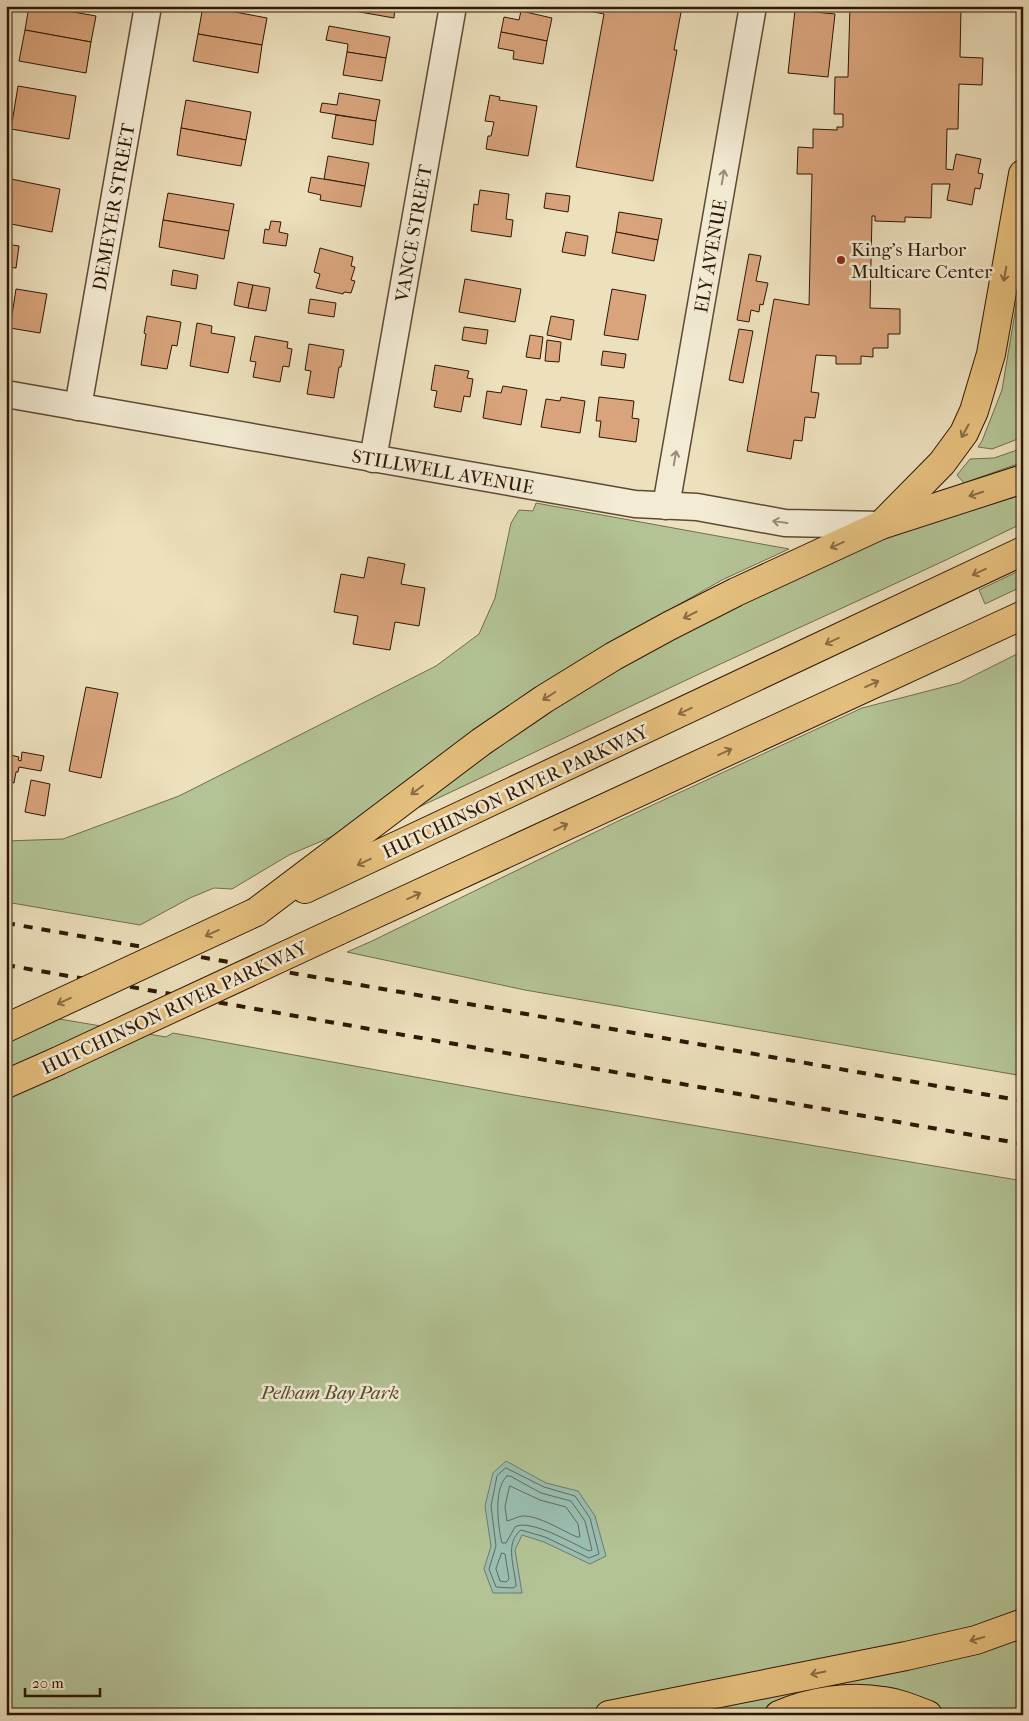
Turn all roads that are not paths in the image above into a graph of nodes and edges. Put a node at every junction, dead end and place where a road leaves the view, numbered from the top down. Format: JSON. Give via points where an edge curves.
{"nodes":[{"id":1,"x":148,"y":6,"type":"edge"},
{"id":2,"x":452,"y":6,"type":"edge"},
{"id":3,"x":753,"y":6,"type":"edge"},
{"id":4,"x":1023,"y":174,"type":"edge"},
{"id":5,"x":6,"y":394,"type":"edge"},
{"id":6,"x":78,"y":407,"type":"junction"},
{"id":7,"x":373,"y":459,"type":"junction"},
{"id":8,"x":1023,"y":479,"type":"edge"},
{"id":9,"x":666,"y":506,"type":"junction"},
{"id":10,"x":881,"y":525,"type":"junction"},
{"id":11,"x":1023,"y":551,"type":"edge"},
{"id":12,"x":1023,"y":615,"type":"edge"},
{"id":13,"x":256,"y":912,"type":"junction"},
{"id":14,"x":6,"y":1028,"type":"edge"},
{"id":15,"x":6,"y":1084,"type":"edge"},
{"id":16,"x":1023,"y":1623,"type":"edge"},
{"id":17,"x":609,"y":1715,"type":"edge"},
{"id":18,"x":779,"y":1715,"type":"edge"},
{"id":19,"x":928,"y":1715,"type":"edge"}],
"edges":[{"from":1,"to":6,"type":"street","name":"DEMEYER STREET"},
{"from":2,"to":7,"type":"street","name":"VANCE STREET"},
{"from":9,"to":3,"type":"street","name":"ELY AVENUE","one_way":true},
{"from":4,"to":10,"type":"main road","one_way":true,"via":[[991,354],[974,411],[964,433],[942,463]]},
{"from":5,"to":6,"type":"street","name":"STILLWELL AVENUE"},
{"from":6,"to":7,"type":"street","name":"STILLWELL AVENUE"},
{"from":7,"to":9,"type":"street","name":"STILLWELL AVENUE","via":[[635,504]]},
{"from":8,"to":10,"type":"main road","one_way":true},
{"from":10,"to":9,"type":"street","name":"STILLWELL AVENUE","one_way":true,"via":[[785,523],[697,507]]},
{"from":10,"to":13,"type":"main road","one_way":true,"via":[[669,626],[564,687],[481,742]]},
{"from":11,"to":13,"type":"main road","name":"HUTCHINSON RIVER PARKWAY","one_way":true},
{"from":15,"to":12,"type":"main road","name":"HUTCHINSON RIVER PARKWAY","one_way":true,"bridge":true},
{"from":13,"to":14,"type":"main road","name":"HUTCHINSON RIVER PARKWAY","one_way":true,"bridge":true},
{"from":16,"to":17,"type":"main road","one_way":true,"via":[[976,1640],[914,1654]]},
{"from":18,"to":19,"type":"main road","via":[[833,1700],[882,1700]]}]}
